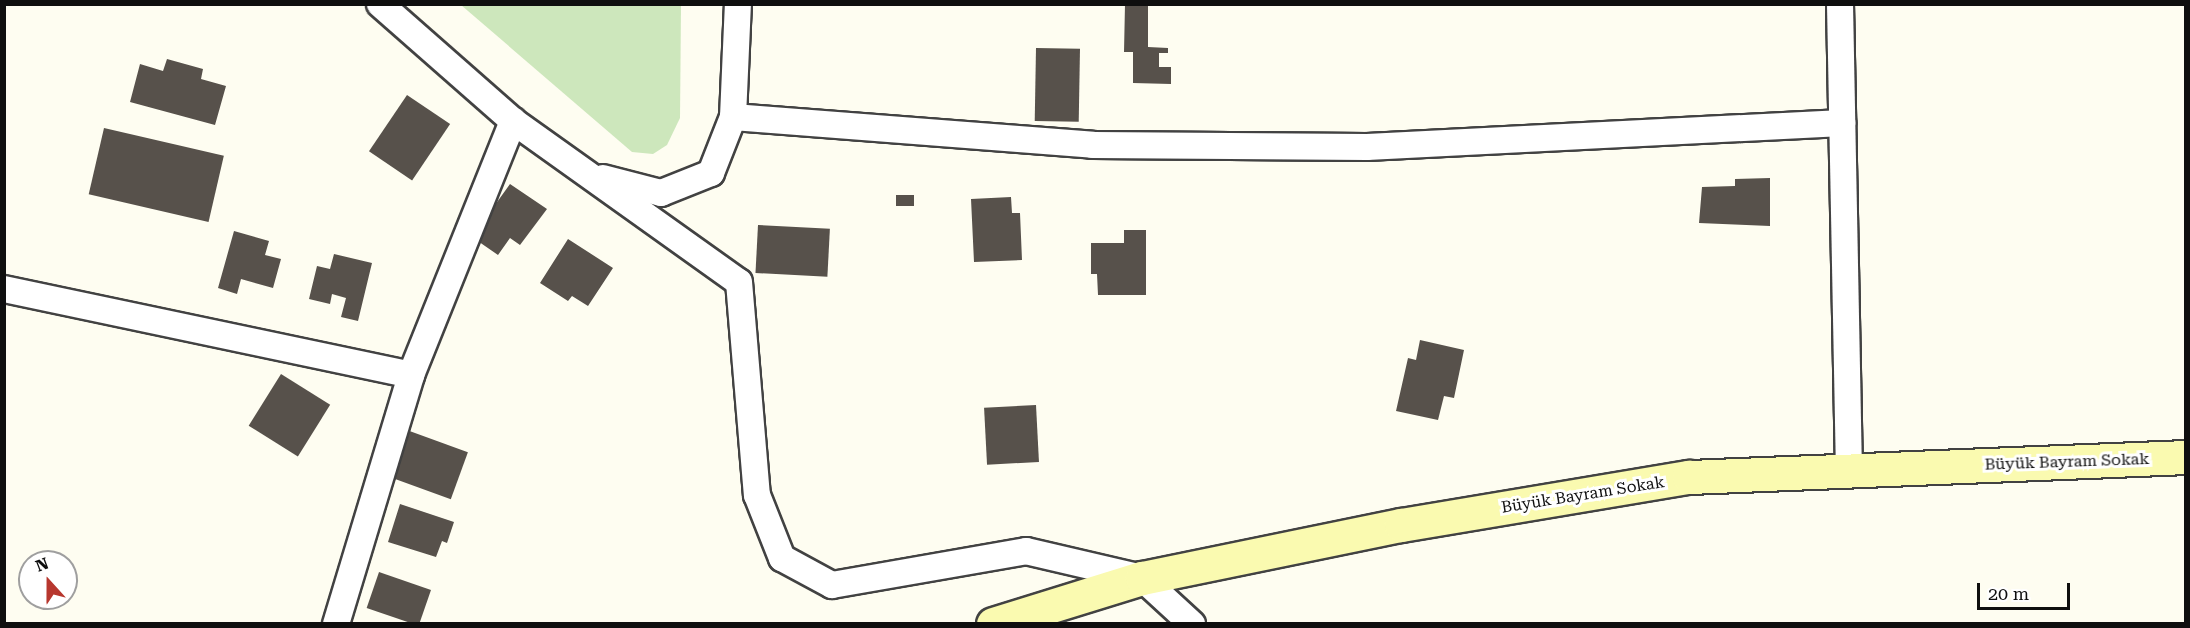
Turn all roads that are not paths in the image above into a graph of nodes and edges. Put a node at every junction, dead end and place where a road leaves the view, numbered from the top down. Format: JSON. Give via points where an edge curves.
{"nodes":[{"id":1,"x":380,"y":4,"type":"edge"},
{"id":2,"x":738,"y":4,"type":"edge"},
{"id":3,"x":1840,"y":4,"type":"edge"},
{"id":4,"x":733,"y":117,"type":"junction"},
{"id":5,"x":513,"y":121,"type":"junction"},
{"id":6,"x":1842,"y":123,"type":"junction"},
{"id":7,"x":588,"y":174,"type":"junction"},
{"id":8,"x":4,"y":289,"type":"edge"},
{"id":9,"x":411,"y":375,"type":"junction"},
{"id":10,"x":2186,"y":457,"type":"edge"},
{"id":11,"x":1849,"y":470,"type":"junction"},
{"id":12,"x":1142,"y":578,"type":"junction"},
{"id":13,"x":336,"y":624,"type":"edge"},
{"id":14,"x":993,"y":624,"type":"edge"},
{"id":15,"x":1192,"y":624,"type":"edge"}],
"edges":[{"from":1,"to":5,"type":"street"},
{"from":2,"to":4,"type":"street"},
{"from":3,"to":6,"type":"street"},
{"from":4,"to":6,"type":"street","via":[[1092,145],[1355,147]]},
{"from":4,"to":7,"type":"street","via":[[711,173],[661,192]]},
{"from":5,"to":7,"type":"street"},
{"from":5,"to":9,"type":"street"},
{"from":6,"to":11,"type":"street"},
{"from":7,"to":12,"type":"street","via":[[739,282],[757,495],[782,558],[832,585],[1026,551]]},
{"from":8,"to":9,"type":"street"},
{"from":9,"to":13,"type":"street"},
{"from":10,"to":11,"type":"street","name":"Büyük Bayram Sokak"},
{"from":11,"to":12,"type":"street","name":"Büyük Bayram Sokak","via":[[1689,477],[1401,525]]},
{"from":12,"to":14,"type":"street","name":"Büyük Bayram Sokak"},
{"from":12,"to":15,"type":"street"}]}
